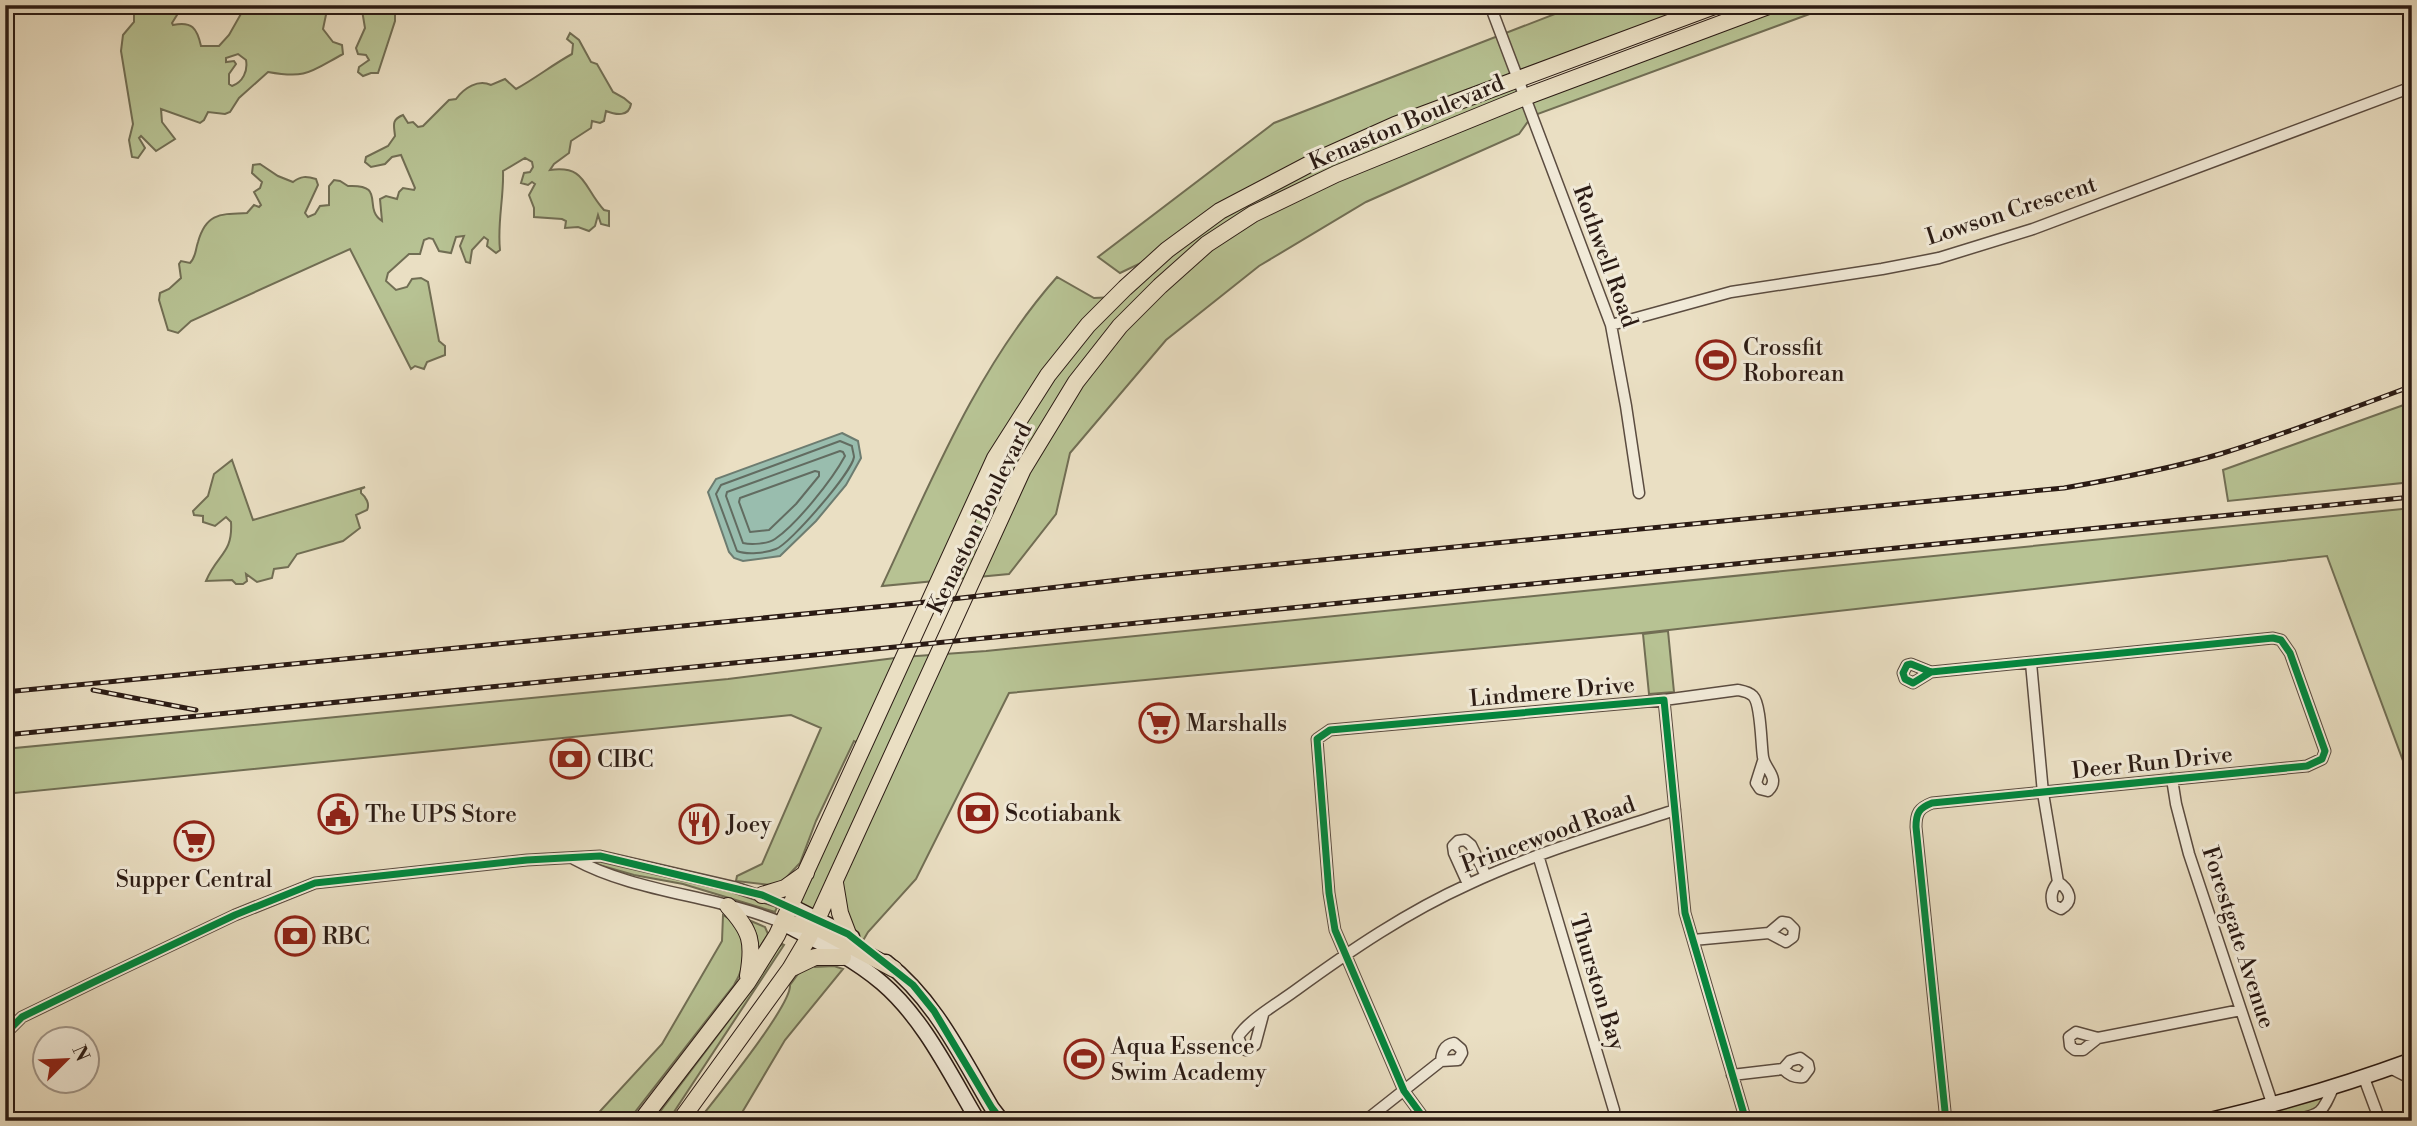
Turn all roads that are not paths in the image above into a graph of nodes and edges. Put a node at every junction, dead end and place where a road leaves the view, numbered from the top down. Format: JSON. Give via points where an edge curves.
{"nodes":[{"id":1,"x":1490,"y":5,"type":"edge"},
{"id":2,"x":1717,"y":5,"type":"edge"},
{"id":3,"x":1771,"y":5,"type":"edge"},
{"id":4,"x":1518,"y":80,"type":"junction"},
{"id":5,"x":2412,"y":87,"type":"edge"},
{"id":6,"x":1525,"y":97,"type":"junction"},
{"id":7,"x":1611,"y":325,"type":"junction"},
{"id":8,"x":1639,"y":493,"type":"dead end"},
{"id":9,"x":2031,"y":663,"type":"junction"},
{"id":10,"x":1931,"y":671,"type":"dead end"},
{"id":11,"x":1664,"y":700,"type":"junction"},
{"id":12,"x":1763,"y":761,"type":"dead end"},
{"id":13,"x":2172,"y":779,"type":"junction"},
{"id":14,"x":2043,"y":793,"type":"junction"},
{"id":15,"x":1675,"y":810,"type":"junction"},
{"id":16,"x":1538,"y":855,"type":"junction"},
{"id":17,"x":574,"y":859,"type":"junction"},
{"id":18,"x":806,"y":873,"type":"junction"},
{"id":19,"x":1486,"y":876,"type":"junction"},
{"id":20,"x":835,"y":882,"type":"junction"},
{"id":21,"x":2058,"y":882,"type":"dead end"},
{"id":22,"x":1468,"y":884,"type":"junction"},
{"id":23,"x":762,"y":895,"type":"junction"},
{"id":24,"x":728,"y":906,"type":"junction"},
{"id":25,"x":791,"y":906,"type":"junction"},
{"id":26,"x":783,"y":923,"type":"junction"},
{"id":27,"x":813,"y":927,"type":"junction"},
{"id":28,"x":1769,"y":933,"type":"dead end"},
{"id":29,"x":848,"y":934,"type":"junction"},
{"id":30,"x":1693,"y":940,"type":"junction"},
{"id":31,"x":1347,"y":953,"type":"junction"},
{"id":32,"x":843,"y":957,"type":"junction"},
{"id":33,"x":790,"y":968,"type":"junction"},
{"id":34,"x":894,"y":969,"type":"junction"},
{"id":35,"x":747,"y":983,"type":"junction"},
{"id":36,"x":2241,"y":1010,"type":"junction"},
{"id":37,"x":1263,"y":1015,"type":"dead end"},
{"id":38,"x":5,"y":1034,"type":"edge"},
{"id":39,"x":2098,"y":1038,"type":"dead end"},
{"id":40,"x":2412,"y":1060,"type":"edge"},
{"id":41,"x":1441,"y":1061,"type":"dead end"},
{"id":42,"x":2390,"y":1068,"type":"junction"},
{"id":43,"x":1783,"y":1069,"type":"dead end"},
{"id":44,"x":1732,"y":1075,"type":"junction"},
{"id":45,"x":2364,"y":1078,"type":"junction"},
{"id":46,"x":2412,"y":1079,"type":"edge"},
{"id":47,"x":2333,"y":1088,"type":"junction"},
{"id":48,"x":1404,"y":1091,"type":"junction"},
{"id":49,"x":2273,"y":1106,"type":"junction"},
{"id":50,"x":641,"y":1121,"type":"edge"},
{"id":51,"x":680,"y":1121,"type":"edge"},
{"id":52,"x":978,"y":1121,"type":"edge"},
{"id":53,"x":1002,"y":1121,"type":"edge"},
{"id":54,"x":1365,"y":1121,"type":"edge"},
{"id":55,"x":1426,"y":1121,"type":"edge"},
{"id":56,"x":1614,"y":1121,"type":"edge"},
{"id":57,"x":1746,"y":1121,"type":"edge"},
{"id":58,"x":1946,"y":1121,"type":"edge"},
{"id":59,"x":2206,"y":1121,"type":"edge"},
{"id":60,"x":2291,"y":1121,"type":"edge"},
{"id":61,"x":2380,"y":1121,"type":"edge"}],
"edges":[{"from":1,"to":4,"type":"street","name":"Rothwell Road"},
{"from":2,"to":4,"type":"main road","name":"Kenaston Boulevard"},
{"from":3,"to":6,"type":"main road","name":"Kenaston Boulevard"},
{"from":4,"to":6,"type":"street","name":"Rothwell Road"},
{"from":4,"to":18,"type":"main road","name":"Kenaston Boulevard","via":[[1395,125],[1220,211],[1167,250],[1088,325],[1048,374],[995,458]]},
{"from":5,"to":7,"type":"street","name":"Lowson Crescent","via":[[2033,229],[1939,258],[1731,292]]},
{"from":6,"to":7,"type":"street","name":"Rothwell Road"},
{"from":6,"to":20,"type":"main road","name":"Kenaston Boulevard","via":[[1336,174],[1253,214],[1207,244],[1120,326],[1076,382],[1023,469]]},
{"from":7,"to":8,"type":"street","name":"Rothwell Road"},
{"from":9,"to":10,"type":"street"},
{"from":9,"to":13,"type":"street","name":"Deer Run Drive","via":[[2281,640],[2323,740],[2322,759],[2307,766]]},
{"from":9,"to":14,"type":"street"},
{"from":11,"to":12,"type":"street","via":[[1738,690],[1749,693],[1756,701]]},
{"from":11,"to":15,"type":"street","name":"Lindmere Drive"},
{"from":11,"to":31,"type":"street","name":"Lindmere Drive","via":[[1323,733],[1317,747],[1330,902],[1335,930]]},
{"from":13,"to":14,"type":"street","name":"Deer Run Drive"},
{"from":13,"to":36,"type":"street","name":"Forestgate Avenue","via":[[2189,854]]},
{"from":14,"to":21,"type":"street"},
{"from":14,"to":58,"type":"street","name":"Deer Run Drive","via":[[1932,803],[1916,816]]},
{"from":15,"to":16,"type":"street","name":"Princewood Road"},
{"from":15,"to":30,"type":"street","name":"Lindmere Drive","via":[[1685,913]]},
{"from":16,"to":19,"type":"street","name":"Princewood Road"},
{"from":16,"to":56,"type":"street","name":"Thurston Bay"},
{"from":17,"to":23,"type":"street","via":[[600,856]]},
{"from":17,"to":24,"type":"street","via":[[596,871]]},
{"from":17,"to":38,"type":"street","via":[[315,883],[235,915],[22,1017]]},
{"from":18,"to":23,"type":"main road","via":[[785,888]]},
{"from":18,"to":25,"type":"main road","name":"Kenaston Boulevard"},
{"from":19,"to":22,"type":"street","name":"Princewood Road"},
{"from":19,"to":22,"type":"street","via":[[1471,845],[1458,841],[1454,853]]},
{"from":20,"to":27,"type":"main road","name":"Kenaston Boulevard"},
{"from":20,"to":29,"type":"main road"},
{"from":22,"to":31,"type":"street","name":"Princewood Road"},
{"from":23,"to":25,"type":"street"},
{"from":24,"to":26,"type":"street"},
{"from":24,"to":35,"type":"main road","via":[[750,936]]},
{"from":25,"to":26,"type":"main road","name":"Kenaston Boulevard"},
{"from":25,"to":27,"type":"street"},
{"from":26,"to":27,"type":"main road"},
{"from":26,"to":35,"type":"main road","name":"Kenaston Boulevard"},
{"from":27,"to":29,"type":"street"},
{"from":27,"to":32,"type":"street"},
{"from":27,"to":33,"type":"main road","name":"Kenaston Boulevard"},
{"from":27,"to":34,"type":"main road"},
{"from":28,"to":30,"type":"street"},
{"from":29,"to":34,"type":"street"},
{"from":30,"to":44,"type":"street","name":"Lindmere Drive"},
{"from":31,"to":37,"type":"street","name":"Princewood Road"},
{"from":31,"to":48,"type":"street"},
{"from":32,"to":33,"type":"main road","via":[[815,957]]},
{"from":32,"to":52,"type":"street","via":[[882,983],[905,1007]]},
{"from":33,"to":51,"type":"main road","name":"Kenaston Boulevard"},
{"from":34,"to":53,"type":"street","via":[[934,1011]]},
{"from":35,"to":50,"type":"main road","name":"Kenaston Boulevard"},
{"from":36,"to":39,"type":"street"},
{"from":36,"to":49,"type":"street","name":"Forestgate Avenue"},
{"from":40,"to":42,"type":"street"},
{"from":41,"to":48,"type":"street"},
{"from":42,"to":45,"type":"street"},
{"from":42,"to":46,"type":"street"},
{"from":43,"to":44,"type":"street"},
{"from":44,"to":57,"type":"street","name":"Lindmere Drive"},
{"from":45,"to":47,"type":"street"},
{"from":45,"to":61,"type":"street"},
{"from":47,"to":49,"type":"street"},
{"from":47,"to":60,"type":"street","via":[[2322,1110]]},
{"from":48,"to":54,"type":"street"},
{"from":48,"to":55,"type":"street"},
{"from":49,"to":59,"type":"street"}]}
